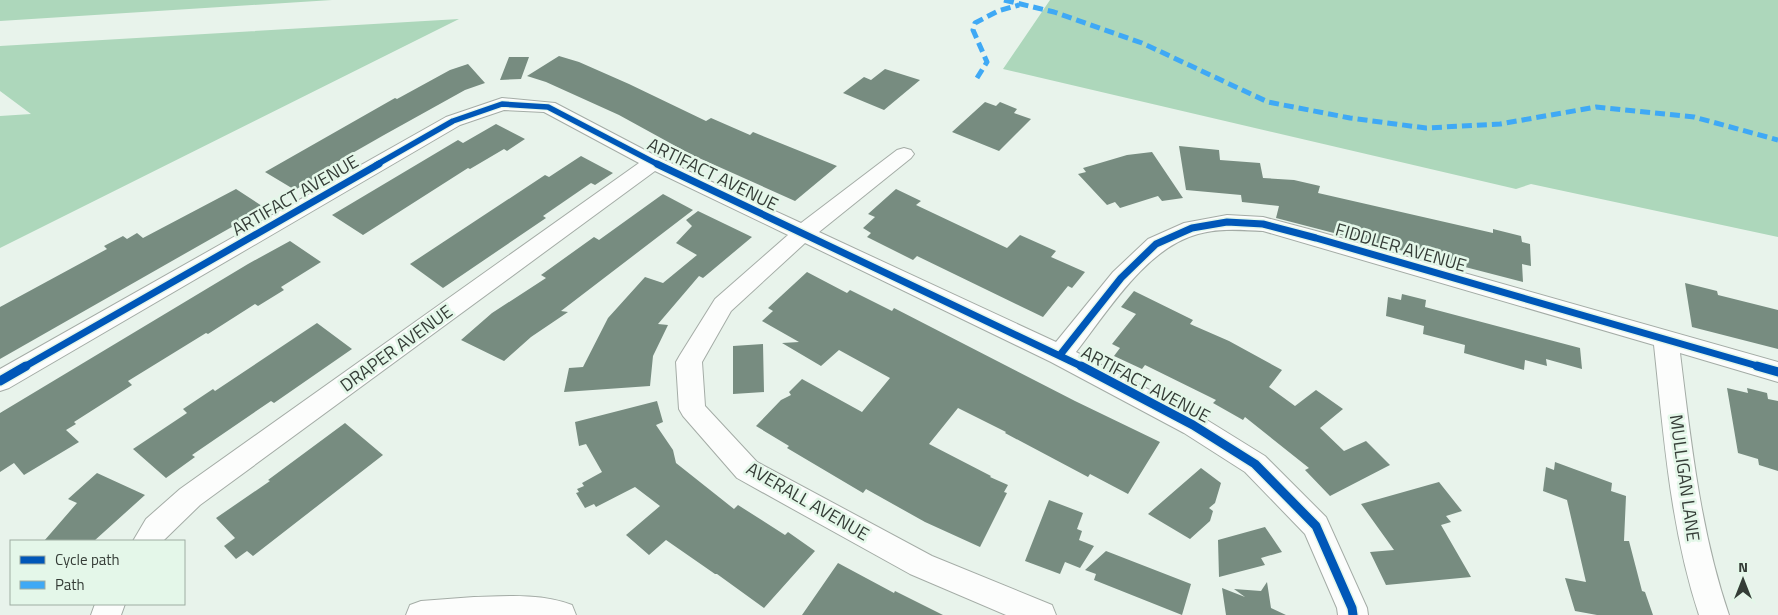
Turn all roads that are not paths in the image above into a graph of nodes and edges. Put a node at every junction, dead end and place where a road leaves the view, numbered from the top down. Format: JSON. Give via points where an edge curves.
{"nodes":[{"id":1,"x":904,"y":154,"type":"dead end"},
{"id":2,"x":653,"y":162,"type":"junction"},
{"id":3,"x":802,"y":234,"type":"junction"},
{"id":4,"x":1666,"y":340,"type":"junction"},
{"id":5,"x":1060,"y":355,"type":"junction"},
{"id":6,"x":1778,"y":372,"type":"edge"},
{"id":7,"x":0,"y":381,"type":"edge"},
{"id":8,"x":148,"y":540,"type":"edge"},
{"id":9,"x":421,"y":615,"type":"edge"},
{"id":10,"x":561,"y":615,"type":"edge"},
{"id":11,"x":1041,"y":615,"type":"edge"},
{"id":12,"x":1353,"y":615,"type":"edge"},
{"id":13,"x":1714,"y":615,"type":"edge"}],
"edges":[{"from":1,"to":3,"type":"street","name":"AVERALL AVENUE"},
{"from":2,"to":3,"type":"street","name":"ARTIFACT AVENUE"},
{"from":2,"to":7,"type":"street","name":"ARTIFACT AVENUE","via":[[548,107],[502,104],[453,121]]},
{"from":2,"to":8,"type":"street","name":"DRAPER AVENUE","via":[[190,497]]},
{"from":3,"to":5,"type":"street","name":"ARTIFACT AVENUE"},
{"from":3,"to":11,"type":"street","name":"AVERALL AVENUE","via":[[723,305],[689,362],[692,409],[747,470],[921,565]]},
{"from":4,"to":5,"type":"street","name":"FIDDLER AVENUE","via":[[1290,231],[1263,224],[1227,222],[1192,228],[1156,244],[1121,278]]},
{"from":4,"to":6,"type":"street","name":"FIDDLER AVENUE"},
{"from":4,"to":13,"type":"street","name":"MULLIGAN LANE","via":[[1682,483],[1693,544]]},
{"from":5,"to":12,"type":"street","name":"ARTIFACT AVENUE","via":[[1193,425],[1255,464],[1316,526]]},
{"from":9,"to":10,"type":"street","via":[[486,610]]}]}
